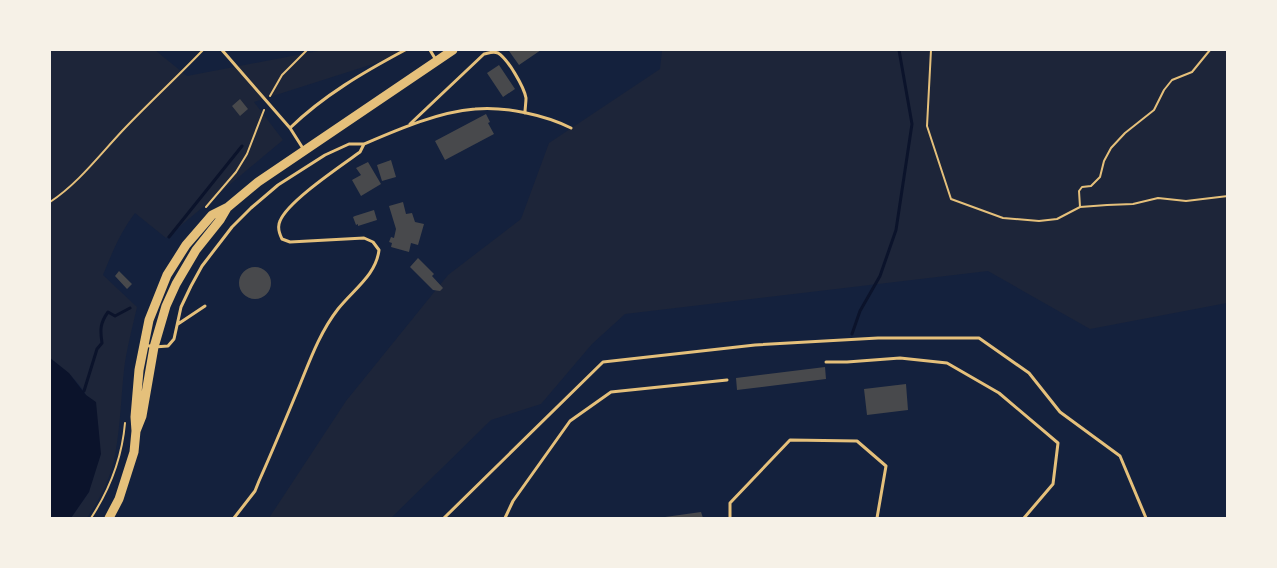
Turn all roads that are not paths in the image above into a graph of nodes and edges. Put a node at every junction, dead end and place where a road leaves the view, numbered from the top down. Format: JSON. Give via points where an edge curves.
{"nodes":[{"id":1,"x":222,"y":50,"type":"edge"},
{"id":2,"x":405,"y":50,"type":"edge"},
{"id":3,"x":430,"y":50,"type":"edge"},
{"id":4,"x":453,"y":50,"type":"edge"},
{"id":5,"x":436,"y":62,"type":"junction"},
{"id":6,"x":525,"y":113,"type":"junction"},
{"id":7,"x":409,"y":125,"type":"junction"},
{"id":8,"x":290,"y":128,"type":"junction"},
{"id":9,"x":570,"y":128,"type":"dead end"},
{"id":10,"x":364,"y":144,"type":"junction"},
{"id":11,"x":304,"y":150,"type":"junction"},
{"id":12,"x":228,"y":207,"type":"junction"},
{"id":13,"x":205,"y":306,"type":"dead end"},
{"id":14,"x":176,"y":325,"type":"junction"},
{"id":15,"x":143,"y":344,"type":"junction"},
{"id":16,"x":154,"y":346,"type":"junction"},
{"id":17,"x":826,"y":362,"type":"dead end"},
{"id":18,"x":727,"y":380,"type":"dead end"},
{"id":19,"x":136,"y":431,"type":"junction"},
{"id":20,"x":109,"y":519,"type":"edge"},
{"id":21,"x":234,"y":519,"type":"edge"},
{"id":22,"x":444,"y":519,"type":"edge"},
{"id":23,"x":505,"y":519,"type":"edge"},
{"id":24,"x":730,"y":519,"type":"edge"},
{"id":25,"x":877,"y":519,"type":"edge"},
{"id":26,"x":1024,"y":519,"type":"edge"},
{"id":27,"x":1146,"y":519,"type":"edge"}],
"edges":[{"from":1,"to":8,"type":"lane"},
{"from":2,"to":8,"type":"lane","via":[[358,75]]},
{"from":3,"to":5,"type":"lane"},
{"from":4,"to":5,"type":"main road"},
{"from":5,"to":11,"type":"main road"},
{"from":6,"to":7,"type":"lane","via":[[478,108]]},
{"from":6,"to":7,"type":"lane","via":[[522,87],[505,59],[492,52],[484,54]]},
{"from":6,"to":9,"type":"lane"},
{"from":7,"to":10,"type":"lane"},
{"from":8,"to":11,"type":"lane"},
{"from":10,"to":14,"type":"lane","via":[[350,144],[325,155],[250,208],[202,266]]},
{"from":10,"to":21,"type":"lane","via":[[360,152],[307,191],[280,221],[278,231],[282,239],[290,242],[364,238],[379,250],[378,261],[324,330],[260,481]]},
{"from":11,"to":12,"type":"main road"},
{"from":12,"to":15,"type":"main road","via":[[212,216],[178,256],[159,293]]},
{"from":12,"to":16,"type":"main road","via":[[176,284]]},
{"from":13,"to":14,"type":"lane"},
{"from":14,"to":16,"type":"lane","via":[[174,339],[168,346]]},
{"from":15,"to":16,"type":"lane"},
{"from":15,"to":19,"type":"main road","via":[[136,390]]},
{"from":16,"to":19,"type":"main road"},
{"from":17,"to":26,"type":"lane","via":[[900,358],[947,363],[999,393],[1058,443],[1053,484]]},
{"from":18,"to":23,"type":"lane","via":[[611,392],[570,421],[513,501]]},
{"from":19,"to":20,"type":"main road","via":[[127,475]]},
{"from":22,"to":27,"type":"lane","via":[[603,362],[755,345],[878,338],[980,338],[1029,373],[1060,412],[1120,456]]},
{"from":24,"to":25,"type":"lane","via":[[730,503],[790,440],[856,441],[886,466]]}]}
